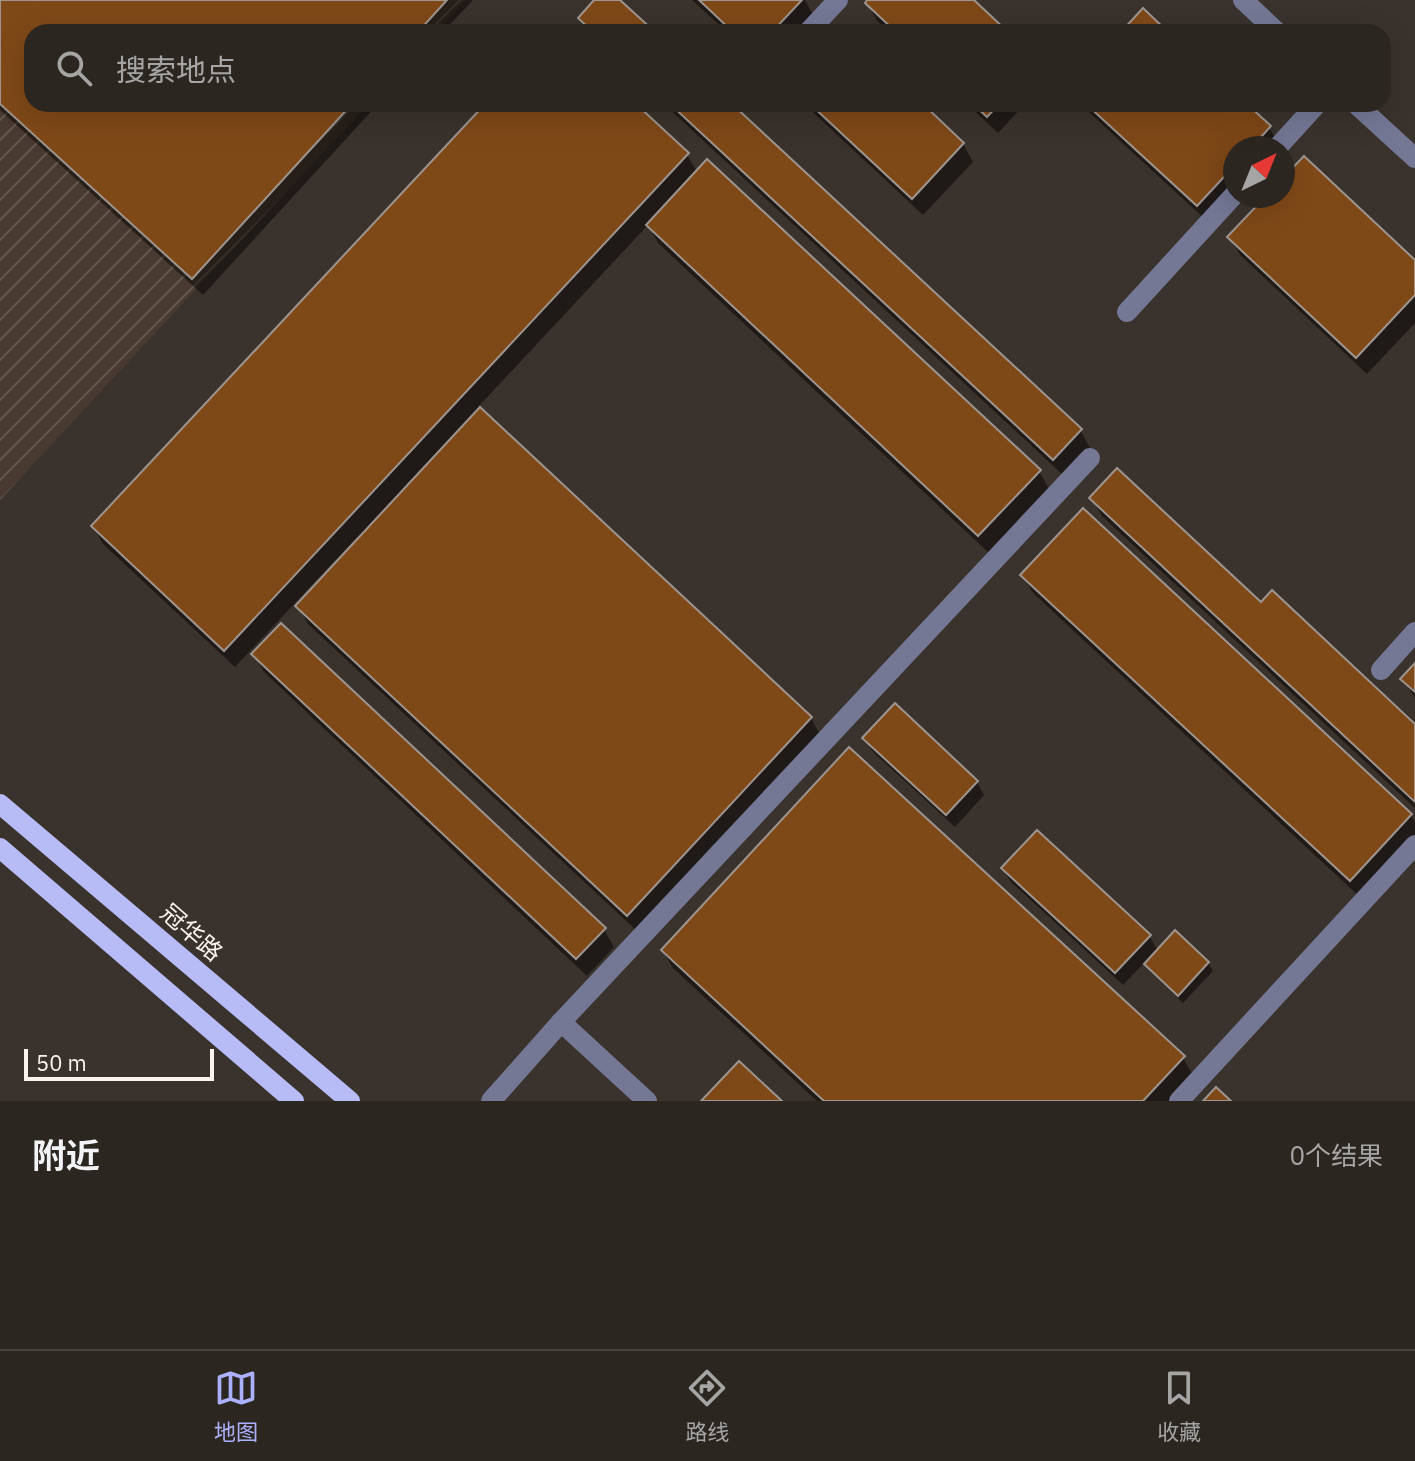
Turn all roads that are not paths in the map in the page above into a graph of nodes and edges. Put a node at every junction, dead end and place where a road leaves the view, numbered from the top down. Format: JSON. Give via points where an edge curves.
{"nodes":[{"id":1,"x":838,"y":0,"type":"edge"},
{"id":2,"x":1243,"y":0,"type":"edge"},
{"id":3,"x":816,"y":24,"type":"edge"},
{"id":4,"x":1268,"y":24,"type":"edge"},
{"id":5,"x":1310,"y":112,"type":"edge"},
{"id":6,"x":1365,"y":112,"type":"edge"},
{"id":7,"x":1288,"y":136,"type":"edge"},
{"id":8,"x":1415,"y":158,"type":"edge"},
{"id":9,"x":1223,"y":207,"type":"edge"},
{"id":10,"x":1127,"y":312,"type":"dead end"},
{"id":11,"x":1090,"y":458,"type":"dead end"},
{"id":12,"x":1415,"y":632,"type":"edge"},
{"id":13,"x":1381,"y":670,"type":"dead end"},
{"id":14,"x":0,"y":804,"type":"edge"},
{"id":15,"x":1415,"y":845,"type":"edge"},
{"id":16,"x":0,"y":848,"type":"edge"},
{"id":17,"x":561,"y":1022,"type":"junction"},
{"id":18,"x":294,"y":1101,"type":"edge"},
{"id":19,"x":350,"y":1101,"type":"edge"},
{"id":20,"x":491,"y":1101,"type":"edge"},
{"id":21,"x":647,"y":1101,"type":"edge"},
{"id":22,"x":1179,"y":1101,"type":"edge"}],
"edges":[{"from":1,"to":3,"type":"street"},
{"from":2,"to":4,"type":"street"},
{"from":5,"to":7,"type":"street"},
{"from":6,"to":8,"type":"street"},
{"from":9,"to":10,"type":"street"},
{"from":11,"to":17,"type":"street"},
{"from":12,"to":13,"type":"street"},
{"from":14,"to":19,"type":"main road","name":"冠华路"},
{"from":15,"to":22,"type":"street"},
{"from":16,"to":18,"type":"main road"},
{"from":17,"to":20,"type":"street"},
{"from":17,"to":21,"type":"street"}]}
